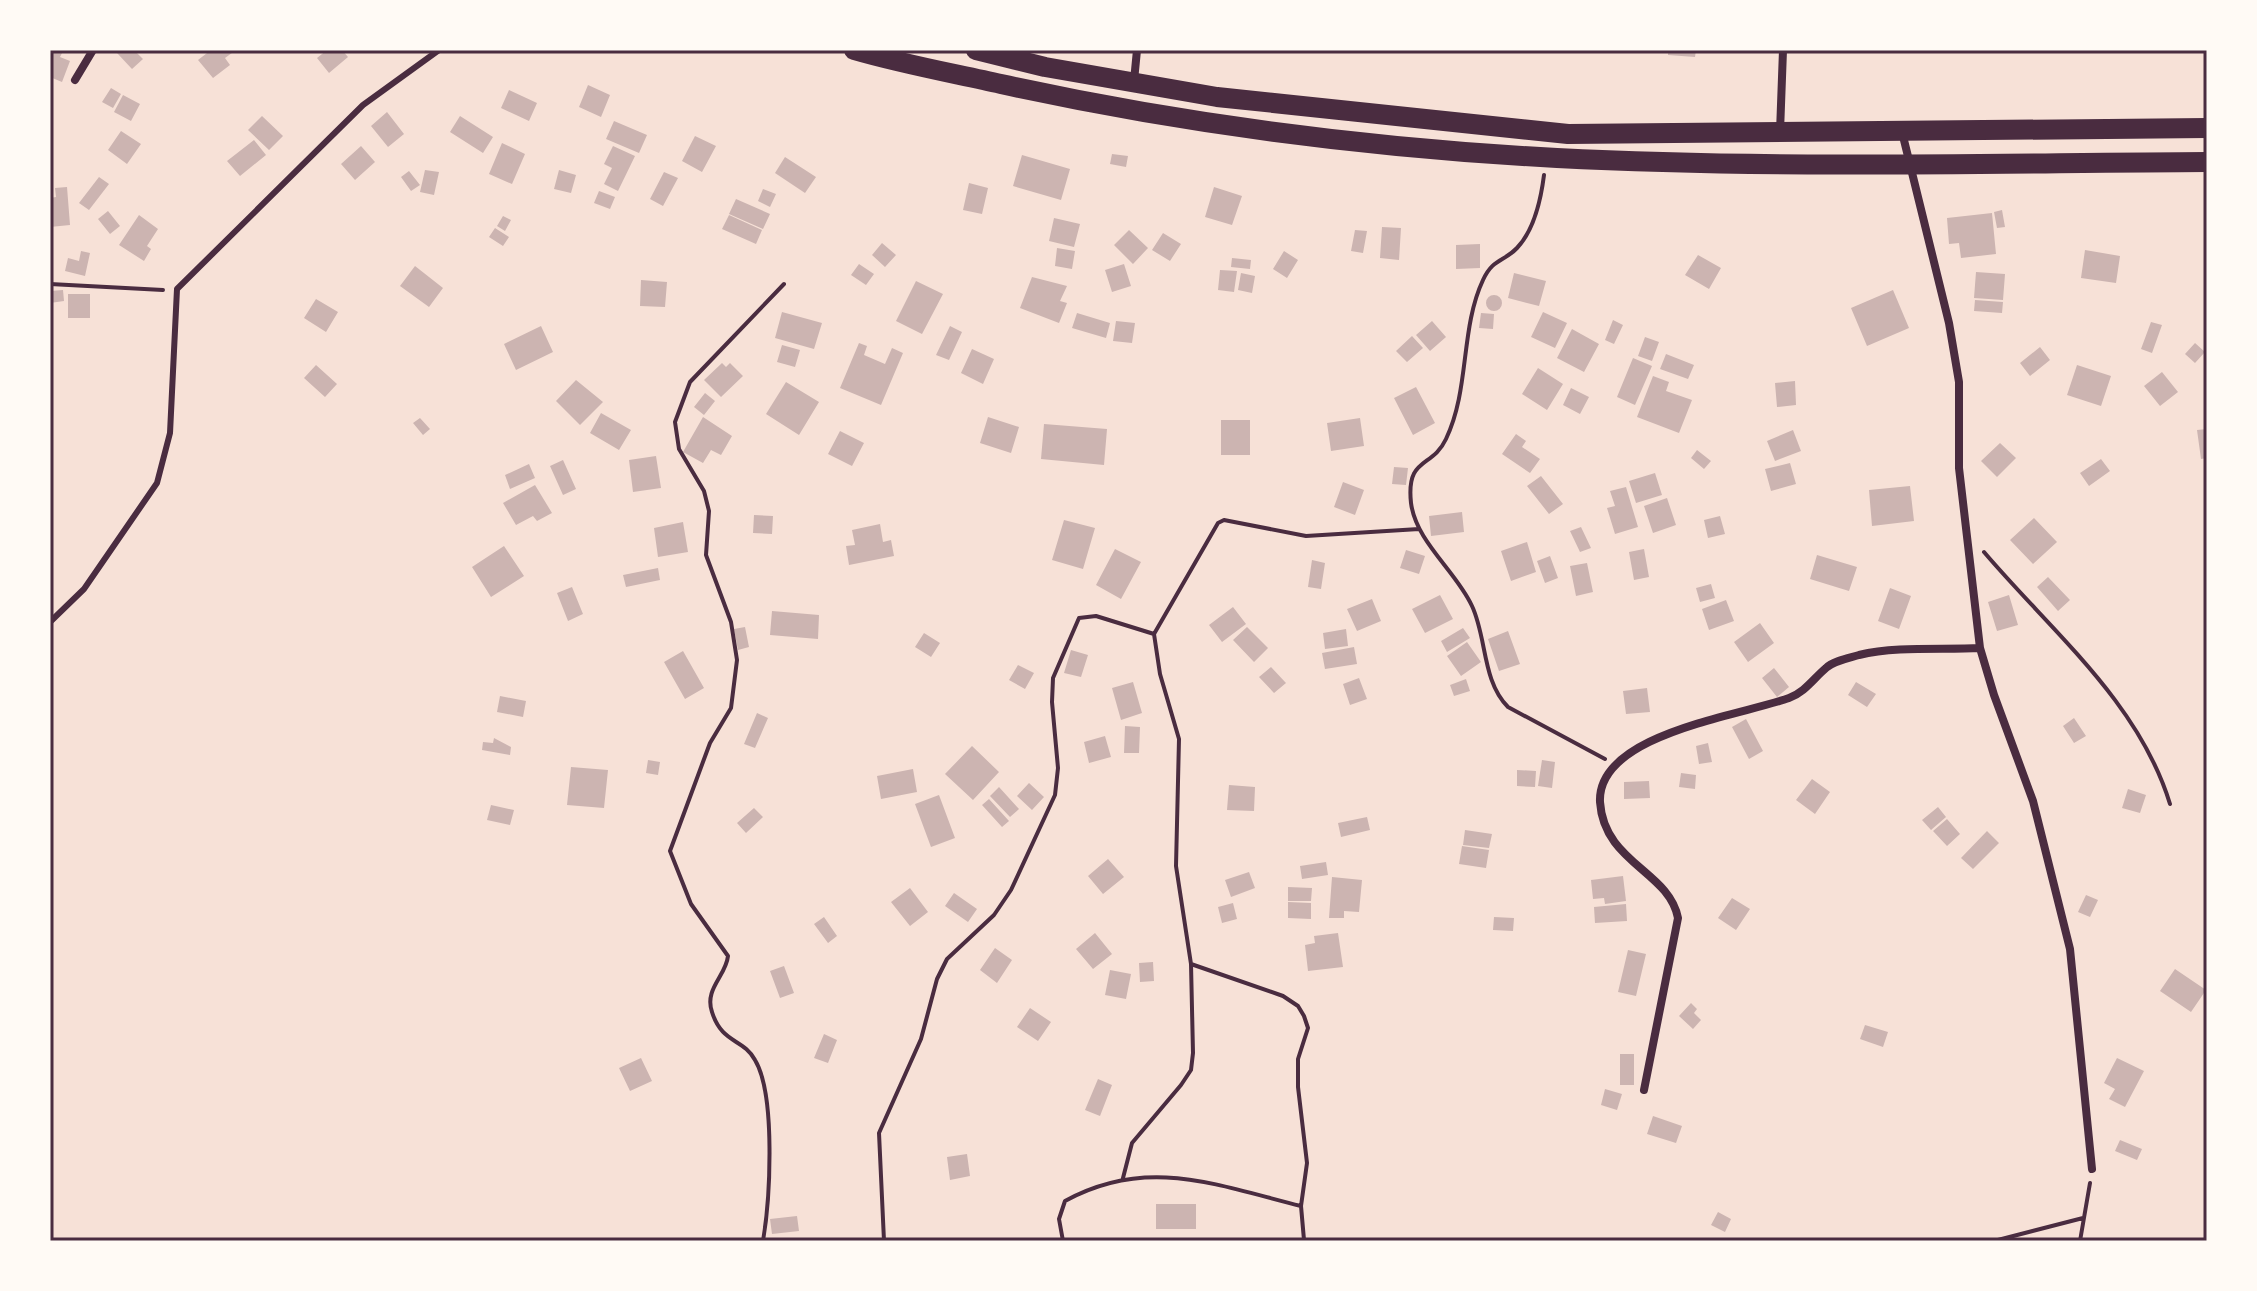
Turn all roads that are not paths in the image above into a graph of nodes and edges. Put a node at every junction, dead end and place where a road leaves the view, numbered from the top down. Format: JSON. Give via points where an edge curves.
{"nodes":[{"id":1,"x":93,"y":50,"type":"edge"},
{"id":2,"x":439,"y":50,"type":"edge"},
{"id":3,"x":854,"y":50,"type":"edge"},
{"id":4,"x":976,"y":50,"type":"edge"},
{"id":5,"x":1137,"y":50,"type":"edge"},
{"id":6,"x":1783,"y":50,"type":"edge"},
{"id":7,"x":75,"y":80,"type":"dead end"},
{"id":8,"x":1133,"y":84,"type":"junction"},
{"id":9,"x":2207,"y":128,"type":"edge"},
{"id":10,"x":1901,"y":131,"type":"junction"},
{"id":11,"x":1780,"y":133,"type":"junction"},
{"id":12,"x":2207,"y":162,"type":"edge"},
{"id":13,"x":1910,"y":164,"type":"junction"},
{"id":14,"x":50,"y":622,"type":"edge"},
{"id":15,"x":1980,"y":648,"type":"junction"},
{"id":16,"x":1644,"y":1090,"type":"dead end"},
{"id":17,"x":2092,"y":1169,"type":"road end"}],
"edges":[{"from":1,"to":7,"type":"street"},
{"from":2,"to":14,"type":"lane","via":[[363,105],[177,289],[170,433],[157,483],[84,589]]},
{"from":3,"to":13,"type":"highway","via":[[1175,119],[1297,135],[1547,157]]},
{"from":4,"to":8,"type":"highway"},
{"from":5,"to":8,"type":"street"},
{"from":6,"to":11,"type":"street"},
{"from":8,"to":11,"type":"highway","via":[[1340,112],[1568,134]]},
{"from":9,"to":10,"type":"highway"},
{"from":10,"to":11,"type":"highway"},
{"from":10,"to":13,"type":"street"},
{"from":12,"to":13,"type":"highway"},
{"from":13,"to":15,"type":"street","via":[[1959,382],[1959,468]]},
{"from":15,"to":16,"type":"street","via":[[1862,655],[1828,666],[1791,698],[1706,721],[1641,746],[1603,776],[1600,802],[1607,833],[1626,859],[1675,902],[1678,918]]},
{"from":15,"to":17,"type":"street","via":[[2033,801],[2065,923]]}]}
